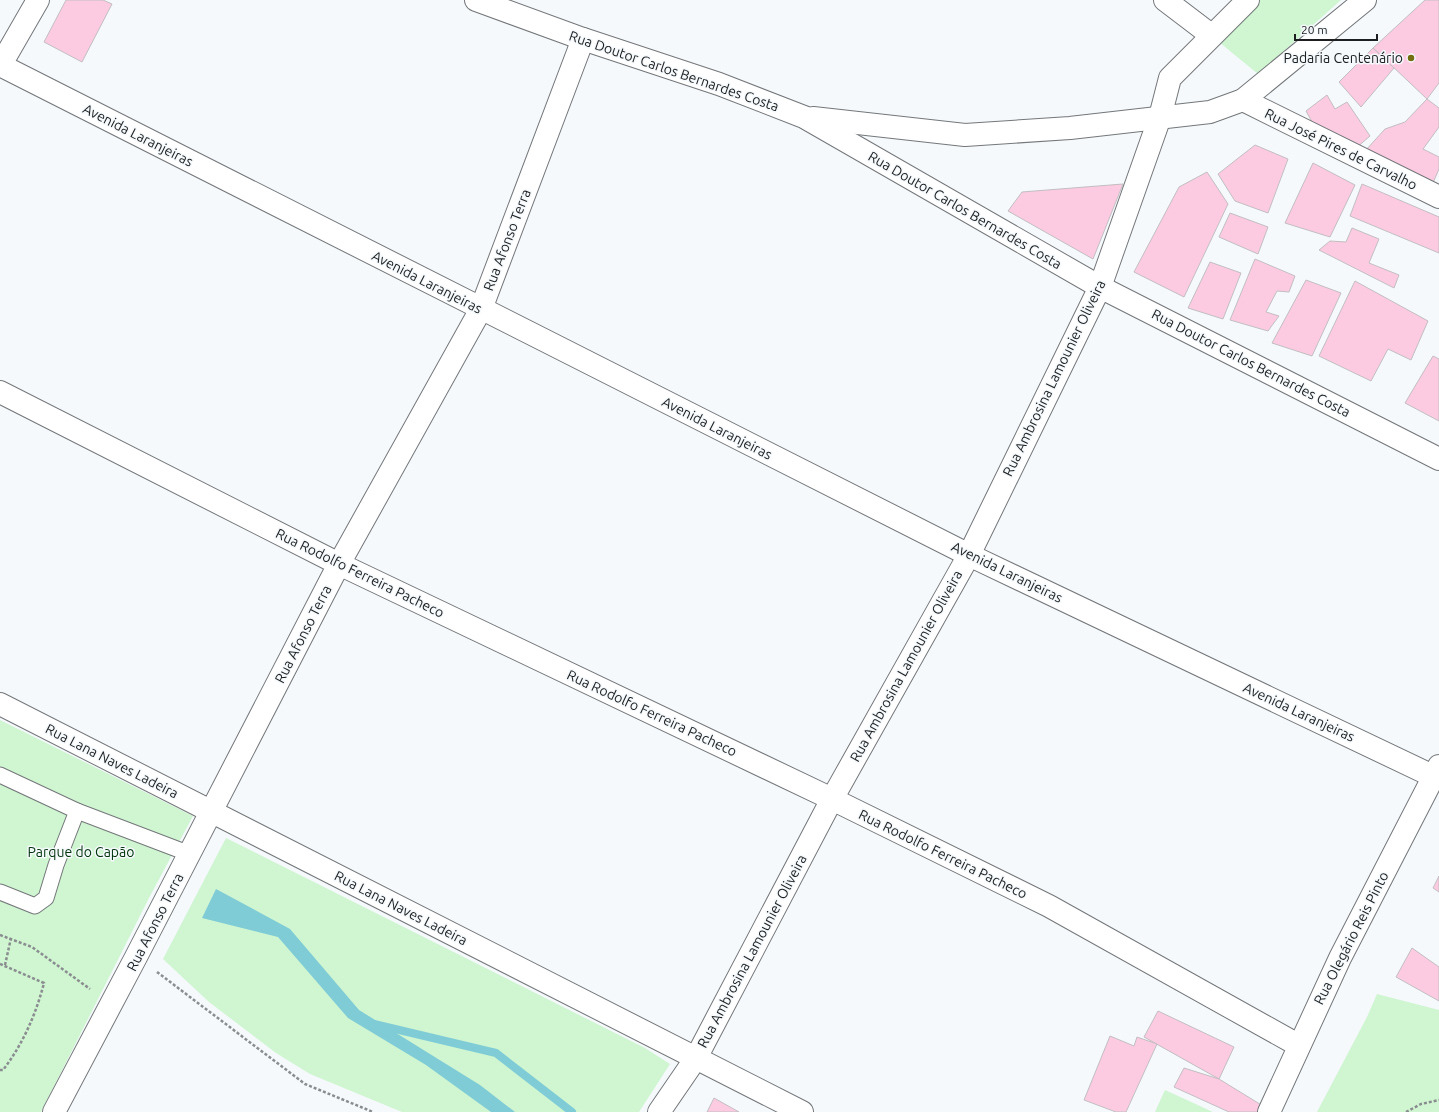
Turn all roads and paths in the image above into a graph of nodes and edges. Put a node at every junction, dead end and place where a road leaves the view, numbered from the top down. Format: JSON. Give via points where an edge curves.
{"nodes":[{"id":1,"x":38,"y":0,"type":"edge"},
{"id":2,"x":476,"y":0,"type":"edge"},
{"id":3,"x":1165,"y":0,"type":"edge"},
{"id":4,"x":1248,"y":0,"type":"edge"},
{"id":5,"x":1365,"y":0,"type":"edge"},
{"id":6,"x":1211,"y":36,"type":"junction"},
{"id":7,"x":583,"y":39,"type":"junction"},
{"id":8,"x":0,"y":66,"type":"edge"},
{"id":9,"x":1243,"y":100,"type":"junction"},
{"id":10,"x":804,"y":117,"type":"junction"},
{"id":11,"x":1160,"y":117,"type":"junction"},
{"id":12,"x":1439,"y":197,"type":"edge"},
{"id":13,"x":1100,"y":287,"type":"junction"},
{"id":14,"x":481,"y":309,"type":"junction"},
{"id":15,"x":0,"y":392,"type":"edge"},
{"id":16,"x":1439,"y":459,"type":"edge"},
{"id":17,"x":969,"y":554,"type":"junction"},
{"id":18,"x":339,"y":564,"type":"junction"},
{"id":19,"x":0,"y":704,"type":"edge"},
{"id":20,"x":1437,"y":774,"type":"edge"},
{"id":21,"x":0,"y":775,"type":"edge"},
{"id":22,"x":832,"y":799,"type":"junction"},
{"id":23,"x":77,"y":811,"type":"junction"},
{"id":24,"x":212,"y":811,"type":"junction"},
{"id":25,"x":190,"y":854,"type":"junction"},
{"id":26,"x":0,"y":892,"type":"edge"},
{"id":27,"x":0,"y":935,"type":"edge"},
{"id":28,"x":11,"y":938,"type":"junction"},
{"id":29,"x":136,"y":957,"type":"junction"},
{"id":30,"x":0,"y":964,"type":"edge"},
{"id":31,"x":5,"y":965,"type":"junction"},
{"id":32,"x":111,"y":1005,"type":"junction"},
{"id":33,"x":1298,"y":1045,"type":"junction"},
{"id":34,"x":696,"y":1058,"type":"junction"},
{"id":35,"x":0,"y":1070,"type":"edge"},
{"id":36,"x":1439,"y":1100,"type":"edge"},
{"id":37,"x":54,"y":1112,"type":"edge"},
{"id":38,"x":373,"y":1112,"type":"edge"},
{"id":39,"x":659,"y":1112,"type":"edge"},
{"id":40,"x":802,"y":1112,"type":"edge"},
{"id":41,"x":1269,"y":1112,"type":"edge"},
{"id":42,"x":1406,"y":1112,"type":"edge"}],
"edges":[{"from":1,"to":8,"type":"street"},
{"from":2,"to":7,"type":"street","name":"Rua Doutor Carlos Bernardes Costa"},
{"from":3,"to":6,"type":"street"},
{"from":4,"to":6,"type":"street","name":"Rua Ambrosina Lamounier Oliveira"},
{"from":5,"to":9,"type":"street"},
{"from":6,"to":11,"type":"street","name":"Rua Ambrosina Lamounier Oliveira","via":[[1170,78]]},
{"from":7,"to":10,"type":"street","name":"Rua Doutor Carlos Bernardes Costa","via":[[719,84]]},
{"from":7,"to":14,"type":"street","name":"Rua Afonso Terra"},
{"from":8,"to":14,"type":"street","name":"Avenida Laranjeiras"},
{"from":9,"to":11,"type":"street","via":[[1210,112]]},
{"from":9,"to":12,"type":"street","name":"Rua José Pires de Carvalho"},
{"from":10,"to":11,"type":"street","via":[[965,135],[1070,128]]},
{"from":10,"to":13,"type":"street","name":"Rua Doutor Carlos Bernardes Costa"},
{"from":11,"to":13,"type":"street","name":"Rua Ambrosina Lamounier Oliveira"},
{"from":13,"to":16,"type":"street","name":"Rua Doutor Carlos Bernardes Costa"},
{"from":13,"to":17,"type":"street","name":"Rua Ambrosina Lamounier Oliveira"},
{"from":14,"to":17,"type":"street","name":"Avenida Laranjeiras"},
{"from":14,"to":18,"type":"street","name":"Rua Afonso Terra"},
{"from":15,"to":18,"type":"street","name":"Rua Rodolfo Ferreira Pacheco"},
{"from":17,"to":20,"type":"street","name":"Avenida Laranjeiras"},
{"from":17,"to":22,"type":"street","name":"Rua Ambrosina Lamounier Oliveira"},
{"from":18,"to":22,"type":"street","name":"Rua Rodolfo Ferreira Pacheco"},
{"from":18,"to":24,"type":"street","name":"Rua Afonso Terra"},
{"from":19,"to":24,"type":"street","name":"Rua Lana Naves Ladeira"},
{"from":20,"to":33,"type":"street","name":"Rua Olegário Reis Pinto","via":[[1340,958]]},
{"from":21,"to":23,"type":"lane"},
{"from":22,"to":33,"type":"street","name":"Rua Rodolfo Ferreira Pacheco","via":[[1049,906]]},
{"from":22,"to":34,"type":"street","name":"Rua Ambrosina Lamounier Oliveira"},
{"from":23,"to":25,"type":"lane"},
{"from":23,"to":26,"type":"lane","via":[[46,898],[35,906]]},
{"from":24,"to":25,"type":"street","name":"Rua Afonso Terra"},
{"from":24,"to":34,"type":"street","name":"Rua Lana Naves Ladeira"},
{"from":25,"to":29,"type":"street","name":"Rua Afonso Terra"},
{"from":27,"to":28,"type":"path"},
{"from":28,"to":31,"type":"path"},
{"from":28,"to":32,"type":"path","via":[[32,947]]},
{"from":29,"to":32,"type":"street","name":"Rua Afonso Terra"},
{"from":29,"to":38,"type":"path","via":[[305,1084]]},
{"from":30,"to":31,"type":"path"},
{"from":31,"to":35,"type":"path","via":[[44,983],[39,1004],[18,1051],[3,1070]]},
{"from":32,"to":37,"type":"street","name":"Rua Afonso Terra"},
{"from":33,"to":41,"type":"street","name":"Rua Olegário Reis Pinto"},
{"from":34,"to":39,"type":"street","name":"Rua Ambrosina Lamounier Oliveira"},
{"from":34,"to":40,"type":"street","name":"Rua Lana Naves Ladeira"},
{"from":36,"to":42,"type":"path","via":[[1421,1104]]}]}
